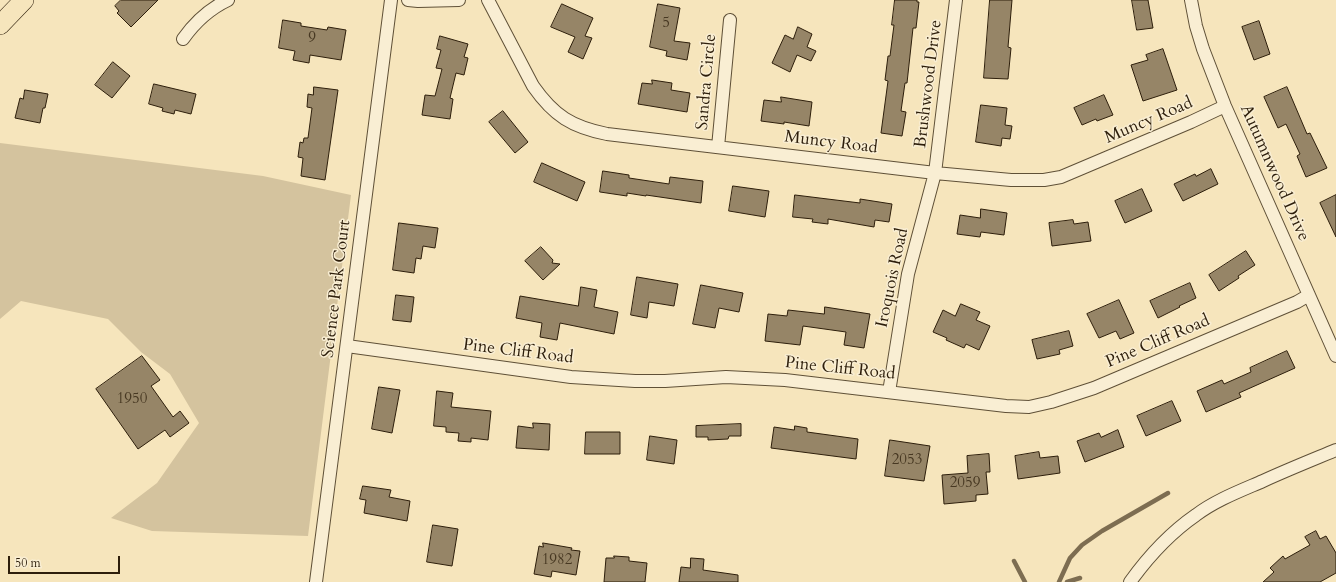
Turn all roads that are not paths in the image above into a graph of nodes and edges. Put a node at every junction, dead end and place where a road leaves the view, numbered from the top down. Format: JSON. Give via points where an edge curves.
{"nodes":[{"id":1,"x":24,"y":0,"type":"edge"},
{"id":2,"x":228,"y":0,"type":"edge"},
{"id":3,"x":391,"y":0,"type":"edge"},
{"id":4,"x":408,"y":0,"type":"edge"},
{"id":5,"x":459,"y":0,"type":"edge"},
{"id":6,"x":488,"y":0,"type":"edge"},
{"id":7,"x":956,"y":0,"type":"edge"},
{"id":8,"x":1191,"y":0,"type":"edge"},
{"id":9,"x":730,"y":20,"type":"dead end"},
{"id":10,"x":0,"y":25,"type":"edge"},
{"id":11,"x":183,"y":39,"type":"dead end"},
{"id":12,"x":1225,"y":106,"type":"junction"},
{"id":13,"x":718,"y":147,"type":"junction"},
{"id":14,"x":935,"y":173,"type":"junction"},
{"id":15,"x":1309,"y":296,"type":"junction"},
{"id":16,"x":347,"y":346,"type":"junction"},
{"id":17,"x":1336,"y":356,"type":"edge"},
{"id":18,"x":889,"y":392,"type":"junction"},
{"id":19,"x":1336,"y":450,"type":"edge"},
{"id":20,"x":316,"y":582,"type":"edge"},
{"id":21,"x":1130,"y":582,"type":"edge"}],
"edges":[{"from":1,"to":10,"type":"main road"},
{"from":2,"to":11,"type":"street","via":[[201,18]]},
{"from":3,"to":16,"type":"street","name":"Science Park Court"},
{"from":4,"to":5,"type":"street"},
{"from":6,"to":13,"type":"street","name":"Muncy Road","via":[[533,86],[553,110],[564,118],[578,126],[608,134]]},
{"from":7,"to":14,"type":"street","name":"Brushwood Drive"},
{"from":8,"to":12,"type":"street","name":"Autumnwood Drive","via":[[1202,49]]},
{"from":9,"to":13,"type":"street","name":"Sandra Circle"},
{"from":12,"to":14,"type":"street","name":"Muncy Road","via":[[1061,177],[1011,180]]},
{"from":12,"to":15,"type":"street","name":"Autumnwood Drive"},
{"from":13,"to":14,"type":"street","name":"Muncy Road"},
{"from":14,"to":18,"type":"street","name":"Iroquois Road","via":[[908,274]]},
{"from":15,"to":17,"type":"street","name":"Autumnwood Drive"},
{"from":15,"to":18,"type":"street","name":"Pine Cliff Road","via":[[1094,388],[1052,402],[1029,407],[1006,406]]},
{"from":16,"to":18,"type":"street","name":"Pine Cliff Road","via":[[571,377],[666,381],[726,377],[785,380]]},
{"from":16,"to":20,"type":"street","name":"Science Park Court"},
{"from":19,"to":21,"type":"street","via":[[1239,491],[1195,515],[1159,547]]}]}
